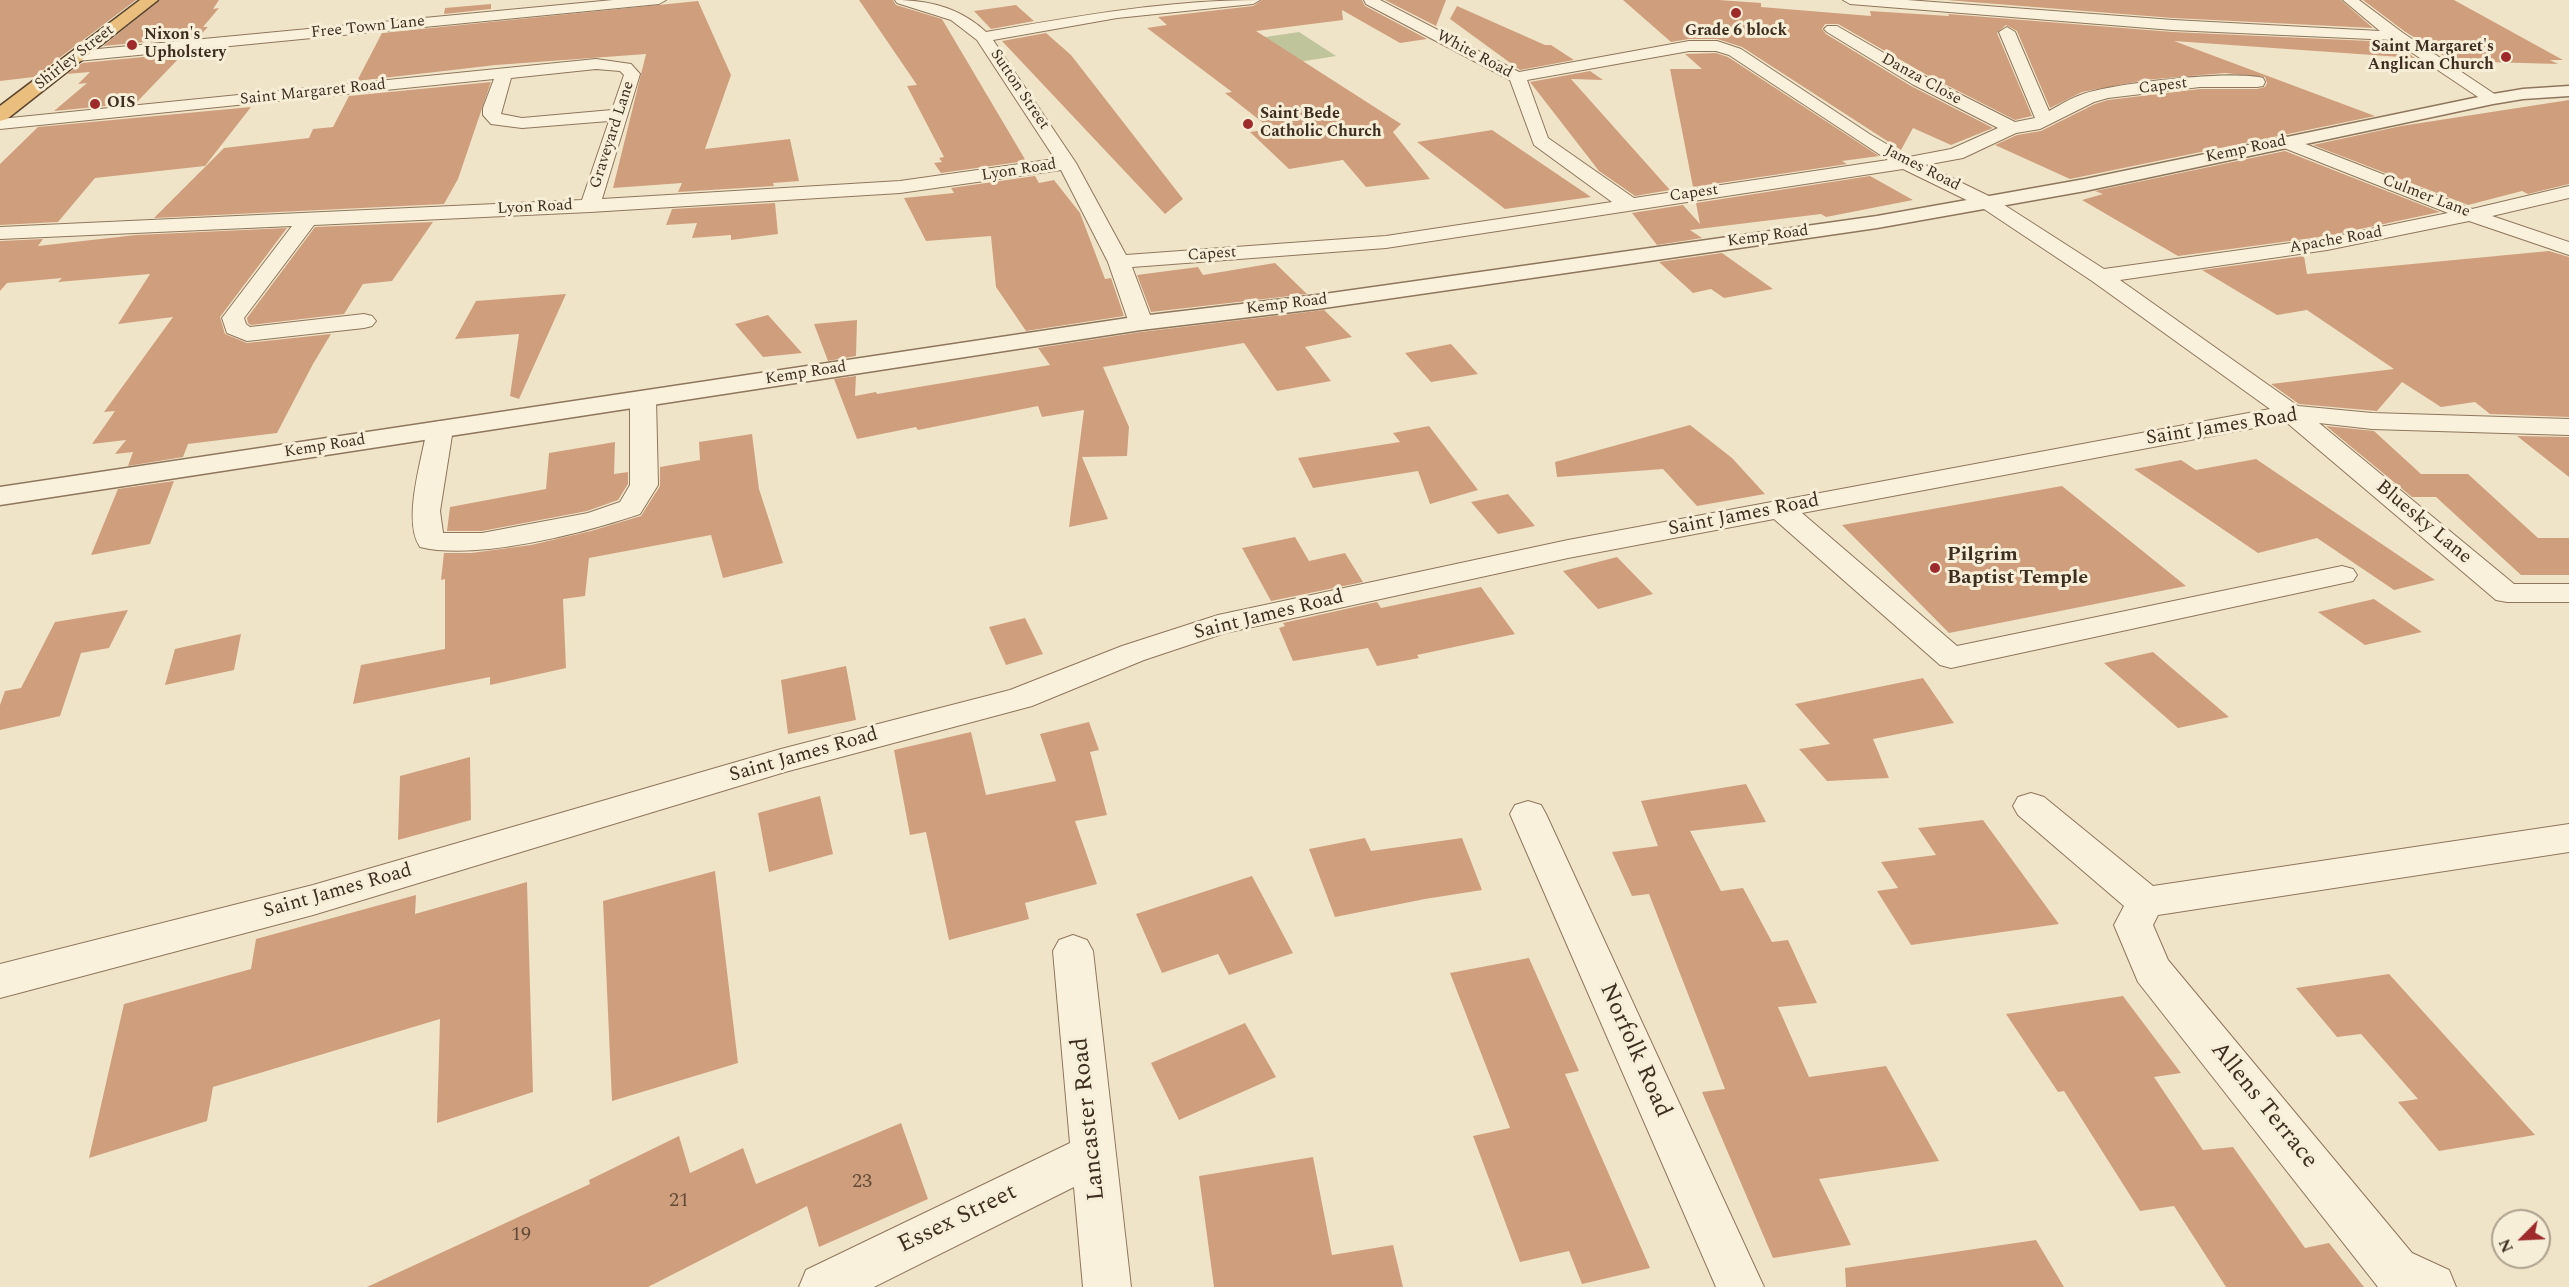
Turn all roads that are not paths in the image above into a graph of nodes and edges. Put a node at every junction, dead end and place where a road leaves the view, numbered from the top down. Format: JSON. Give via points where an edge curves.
{"nodes":[{"id":1,"x":150,"y":0,"type":"edge"},
{"id":2,"x":658,"y":0,"type":"edge"},
{"id":3,"x":902,"y":0,"type":"edge"},
{"id":4,"x":1253,"y":0,"type":"edge"},
{"id":5,"x":1850,"y":0,"type":"edge"},
{"id":6,"x":2350,"y":0,"type":"edge"},
{"id":7,"x":1371,"y":1,"type":"edge"},
{"id":8,"x":2159,"y":8,"type":"dead end"},
{"id":9,"x":2173,"y":25,"type":"junction"},
{"id":10,"x":1832,"y":29,"type":"dead end"},
{"id":11,"x":2007,"y":32,"type":"dead end"},
{"id":12,"x":2397,"y":36,"type":"junction"},
{"id":13,"x":983,"y":37,"type":"junction"},
{"id":14,"x":77,"y":56,"type":"junction"},
{"id":15,"x":626,"y":67,"type":"joint"},
{"id":16,"x":504,"y":74,"type":"junction"},
{"id":17,"x":1517,"y":77,"type":"junction"},
{"id":18,"x":2257,"y":82,"type":"dead end"},
{"id":19,"x":2569,"y":91,"type":"edge"},
{"id":20,"x":2493,"y":99,"type":"junction"},
{"id":21,"x":0,"y":115,"type":"edge"},
{"id":22,"x":620,"y":115,"type":"junction"},
{"id":23,"x":2044,"y":119,"type":"junction"},
{"id":24,"x":0,"y":124,"type":"edge"},
{"id":25,"x":2012,"y":128,"type":"junction"},
{"id":26,"x":2285,"y":142,"type":"junction"},
{"id":27,"x":1067,"y":163,"type":"junction"},
{"id":28,"x":1906,"y":163,"type":"junction"},
{"id":29,"x":2569,"y":192,"type":"edge"},
{"id":30,"x":1627,"y":203,"type":"junction"},
{"id":31,"x":1988,"y":203,"type":"junction"},
{"id":32,"x":590,"y":206,"type":"junction"},
{"id":33,"x":2470,"y":215,"type":"junction"},
{"id":34,"x":308,"y":219,"type":"junction"},
{"id":35,"x":0,"y":233,"type":"edge"},
{"id":36,"x":2569,"y":249,"type":"edge"},
{"id":37,"x":1119,"y":262,"type":"junction"},
{"id":38,"x":2100,"y":276,"type":"junction"},
{"id":39,"x":364,"y":321,"type":"dead end"},
{"id":40,"x":1141,"y":323,"type":"junction"},
{"id":41,"x":643,"y":399,"type":"junction"},
{"id":42,"x":2291,"y":413,"type":"junction"},
{"id":43,"x":2569,"y":428,"type":"edge"},
{"id":44,"x":440,"y":429,"type":"junction"},
{"id":45,"x":0,"y":496,"type":"edge"},
{"id":46,"x":1780,"y":509,"type":"junction"},
{"id":47,"x":2342,"y":575,"type":"dead end"},
{"id":48,"x":2569,"y":593,"type":"edge"},
{"id":49,"x":2031,"y":806,"type":"dead end"},
{"id":50,"x":1528,"y":814,"type":"dead end"},
{"id":51,"x":2569,"y":838,"type":"edge"},
{"id":52,"x":2145,"y":902,"type":"junction"},
{"id":53,"x":1073,"y":951,"type":"dead end"},
{"id":54,"x":0,"y":981,"type":"edge"},
{"id":55,"x":1094,"y":1154,"type":"junction"},
{"id":56,"x":823,"y":1287,"type":"edge"},
{"id":57,"x":1107,"y":1287,"type":"edge"},
{"id":58,"x":1740,"y":1287,"type":"edge"},
{"id":59,"x":2432,"y":1287,"type":"edge"}],
"edges":[{"from":1,"to":14,"type":"highway","name":"Shirley Street"},
{"from":2,"to":14,"type":"street","name":"Free Town Lane"},
{"from":3,"to":13,"type":"street","name":"Sutton Street","via":[[957,17],[972,24]]},
{"from":4,"to":13,"type":"street","via":[[1117,14]]},
{"from":5,"to":9,"type":"street"},
{"from":6,"to":12,"type":"street"},
{"from":7,"to":17,"type":"street","name":"White Road"},
{"from":8,"to":9,"type":"street"},
{"from":9,"to":12,"type":"street"},
{"from":10,"to":25,"type":"street","name":"Danza Close","via":[[1918,80]]},
{"from":11,"to":23,"type":"street"},
{"from":12,"to":20,"type":"street"},
{"from":13,"to":27,"type":"street","name":"Sutton Street"},
{"from":14,"to":21,"type":"highway","name":"Shirley Street"},
{"from":15,"to":16,"type":"street","name":"Saint Margaret Road","via":[[596,64]]},
{"from":15,"to":22,"type":"street","name":"Graveyard Lane","via":[[632,74]]},
{"from":16,"to":22,"type":"street","via":[[492,108],[497,120],[522,123]]},
{"from":16,"to":24,"type":"street","name":"Saint Margaret Road"},
{"from":17,"to":28,"type":"street","name":"James Road","via":[[1689,46],[1717,46],[1741,56]]},
{"from":17,"to":30,"type":"street","name":"White Road","via":[[1540,141]]},
{"from":18,"to":23,"type":"street","name":"Capest","via":[[2200,82],[2108,93]]},
{"from":19,"to":20,"type":"street","name":"Kemp Road"},
{"from":20,"to":26,"type":"street","name":"Kemp Road"},
{"from":22,"to":32,"type":"street","name":"Graveyard Lane"},
{"from":23,"to":25,"type":"street","name":"Capest","via":[[2034,125]]},
{"from":25,"to":28,"type":"street","name":"Capest","via":[[1956,154]]},
{"from":26,"to":31,"type":"street","name":"Kemp Road"},
{"from":26,"to":33,"type":"street","name":"Culmer Lane"},
{"from":27,"to":32,"type":"street","name":"Lyon Road","via":[[900,187]]},
{"from":27,"to":37,"type":"street","name":"Sutton Street"},
{"from":28,"to":30,"type":"street","name":"Capest"},
{"from":28,"to":31,"type":"street","name":"James Road"},
{"from":29,"to":33,"type":"street","name":"Apache Road"},
{"from":30,"to":37,"type":"street","name":"Capest","via":[[1386,242]]},
{"from":31,"to":38,"type":"street","name":"James Road"},
{"from":31,"to":40,"type":"street","name":"Kemp Road","via":[[1329,300]]},
{"from":32,"to":34,"type":"street","name":"Lyon Road"},
{"from":33,"to":36,"type":"street","name":"Culmer Lane"},
{"from":33,"to":38,"type":"street","name":"Apache Road","via":[[2327,244]]},
{"from":34,"to":35,"type":"street","name":"Lyon Road"},
{"from":34,"to":39,"type":"street","via":[[233,318],[235,328],[247,334]]},
{"from":37,"to":40,"type":"street","name":"Sutton Street"},
{"from":38,"to":42,"type":"street","name":"James Road"},
{"from":40,"to":41,"type":"street","name":"Kemp Road"},
{"from":41,"to":44,"type":"street","name":"Kemp Road"},
{"from":41,"to":44,"type":"street","via":[[644,485],[630,508],[594,520],[482,542],[430,541],[426,511]]},
{"from":42,"to":43,"type":"street","name":"Saint James Road","via":[[2372,421]]},
{"from":42,"to":46,"type":"street","name":"Saint James Road"},
{"from":42,"to":48,"type":"street","name":"Bluesky Lane","via":[[2507,593]]},
{"from":44,"to":45,"type":"street","name":"Kemp Road"},
{"from":46,"to":47,"type":"street","via":[[1951,658]]},
{"from":46,"to":54,"type":"street","name":"Saint James Road","via":[[1568,549],[1218,625],[1133,653],[1020,698],[781,762],[313,900]]},
{"from":49,"to":52,"type":"street"},
{"from":50,"to":58,"type":"street","name":"Norfolk Road"},
{"from":51,"to":52,"type":"street"},
{"from":52,"to":59,"type":"street","name":"Allens Terrace","via":[[2133,925],[2152,970],[2395,1270]]},
{"from":53,"to":55,"type":"street","name":"Lancaster Road"},
{"from":55,"to":56,"type":"street","name":"Essex Street"},
{"from":55,"to":57,"type":"street","name":"Lancaster Road"}]}
